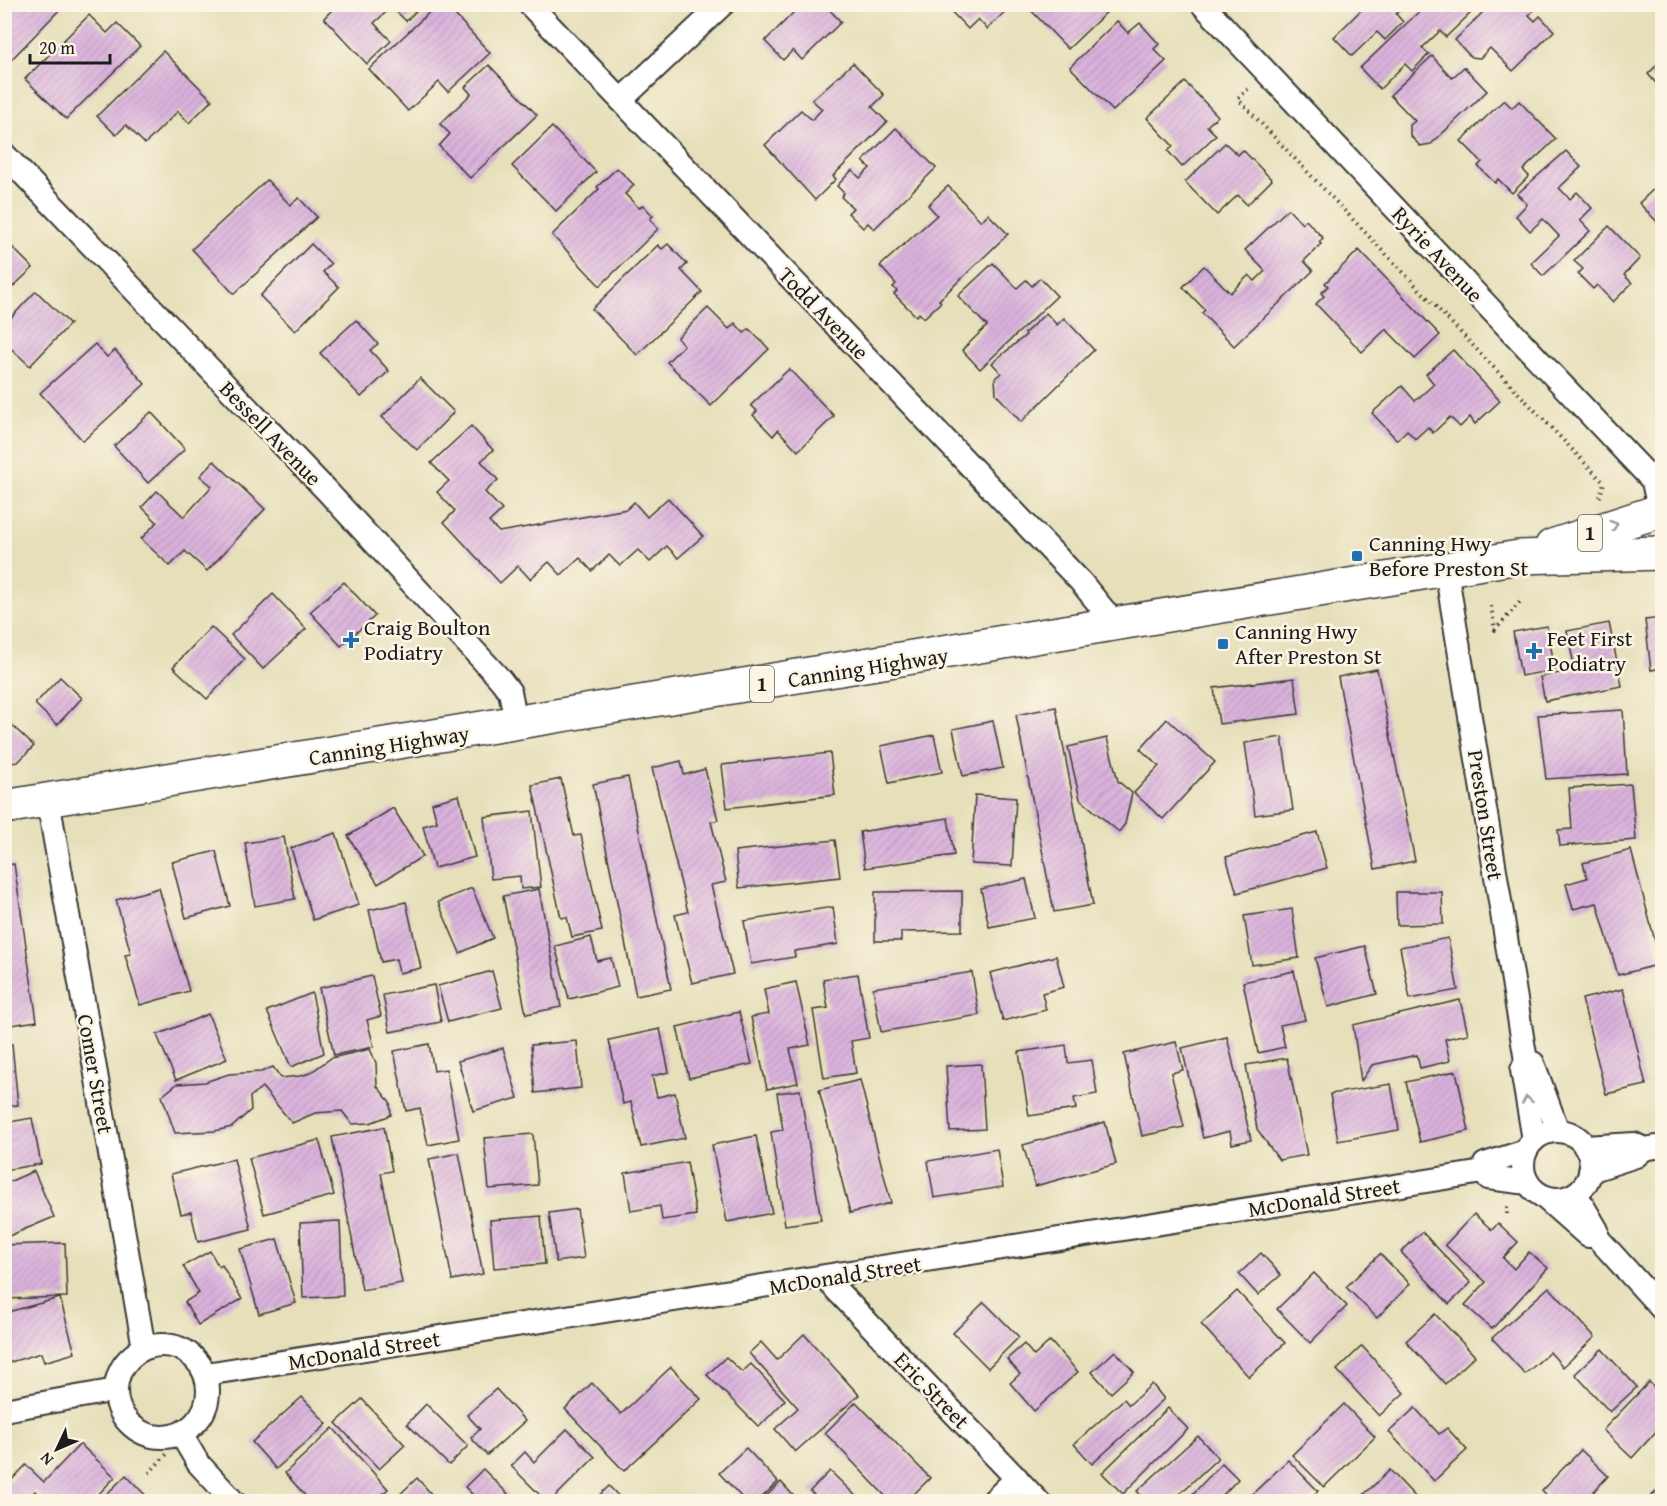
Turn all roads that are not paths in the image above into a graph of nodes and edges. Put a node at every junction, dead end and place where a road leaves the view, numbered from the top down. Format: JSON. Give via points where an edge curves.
{"nodes":[{"id":1,"x":529,"y":4,"type":"edge"},
{"id":2,"x":723,"y":4,"type":"edge"},
{"id":3,"x":1202,"y":4,"type":"edge"},
{"id":4,"x":621,"y":100,"type":"junction"},
{"id":5,"x":4,"y":154,"type":"edge"},
{"id":6,"x":1661,"y":510,"type":"edge"},
{"id":7,"x":1662,"y":553,"type":"edge"},
{"id":8,"x":1519,"y":557,"type":"junction"},
{"id":9,"x":1446,"y":569,"type":"junction"},
{"id":10,"x":1116,"y":626,"type":"junction"},
{"id":11,"x":517,"y":725,"type":"junction"},
{"id":12,"x":48,"y":800,"type":"junction"},
{"id":13,"x":4,"y":807,"type":"edge"},
{"id":14,"x":1526,"y":1061,"type":"junction"},
{"id":15,"x":1558,"y":1131,"type":"junction"},
{"id":16,"x":1530,"y":1146,"type":"junction"},
{"id":17,"x":1585,"y":1147,"type":"junction"},
{"id":18,"x":1653,"y":1147,"type":"edge"},
{"id":19,"x":1590,"y":1171,"type":"junction"},
{"id":20,"x":1483,"y":1172,"type":"junction"},
{"id":21,"x":1528,"y":1183,"type":"junction"},
{"id":22,"x":1576,"y":1194,"type":"junction"},
{"id":23,"x":1545,"y":1198,"type":"junction"},
{"id":24,"x":1594,"y":1234,"type":"junction"},
{"id":25,"x":825,"y":1278,"type":"junction"},
{"id":26,"x":1662,"y":1309,"type":"edge"},
{"id":27,"x":144,"y":1348,"type":"junction"},
{"id":28,"x":206,"y":1374,"type":"junction"},
{"id":29,"x":116,"y":1390,"type":"junction"},
{"id":30,"x":4,"y":1410,"type":"edge"},
{"id":31,"x":181,"y":1434,"type":"junction"},
{"id":32,"x":1017,"y":1478,"type":"junction"},
{"id":33,"x":234,"y":1502,"type":"edge"},
{"id":34,"x":992,"y":1502,"type":"edge"},
{"id":35,"x":1039,"y":1502,"type":"edge"}],
"edges":[{"from":1,"to":4,"type":"street","name":"Todd Avenue"},
{"from":2,"to":4,"type":"street"},
{"from":3,"to":6,"type":"street","name":"Ryrie Avenue","via":[[1653,481]]},
{"from":4,"to":10,"type":"street","name":"Todd Avenue","via":[[1081,582]]},
{"from":5,"to":11,"type":"street","name":"Bessell Avenue","via":[[326,490],[500,679],[513,698]]},
{"from":8,"to":6,"type":"highway","name":"Canning Highway","number":"1","one_way":true},
{"from":7,"to":8,"type":"highway","name":"Canning Highway","number":"1"},
{"from":8,"to":9,"type":"highway","name":"Canning Highway","number":"1"},
{"from":9,"to":10,"type":"highway","name":"Canning Highway","number":"1"},
{"from":9,"to":14,"type":"street","name":"Preston Street"},
{"from":10,"to":11,"type":"highway","name":"Canning Highway","number":"1"},
{"from":11,"to":12,"type":"highway","name":"Canning Highway","number":"1"},
{"from":12,"to":13,"type":"highway","name":"Canning Highway","number":"1"},
{"from":12,"to":27,"type":"street","name":"Comer Street"},
{"from":14,"to":15,"type":"street","name":"Preston Street","via":[[1533,1063]]},
{"from":16,"to":14,"type":"street","name":"Preston Street","one_way":true,"via":[[1522,1070]]},
{"from":15,"to":16,"type":"street","via":[[1541,1135]]},
{"from":15,"to":17,"type":"street","via":[[1570,1134]]},
{"from":16,"to":20,"type":"street","name":"McDonald Street","via":[[1485,1164]]},
{"from":16,"to":21,"type":"street","via":[[1523,1173]]},
{"from":17,"to":18,"type":"street"},
{"from":17,"to":19,"type":"street"},
{"from":18,"to":19,"type":"street"},
{"from":19,"to":22,"type":"street"},
{"from":20,"to":21,"type":"street","name":"McDonald Street","via":[[1488,1178]]},
{"from":20,"to":25,"type":"street","name":"McDonald Street"},
{"from":21,"to":23,"type":"street"},
{"from":22,"to":23,"type":"street","via":[[1561,1200]]},
{"from":22,"to":24,"type":"street","via":[[1597,1230]]},
{"from":23,"to":24,"type":"street","via":[[1587,1236]]},
{"from":24,"to":26,"type":"street"},
{"from":25,"to":28,"type":"street","name":"McDonald Street"},
{"from":25,"to":32,"type":"street","name":"Eric Street"},
{"from":27,"to":28,"type":"street","via":[[159,1344],[175,1346],[190,1353]]},
{"from":27,"to":29,"type":"street","via":[[127,1360],[118,1374]]},
{"from":28,"to":31,"type":"street","via":[[206,1406],[198,1420]]},
{"from":29,"to":30,"type":"street"},
{"from":29,"to":31,"type":"street","via":[[123,1416],[134,1428],[149,1435]]},
{"from":31,"to":33,"type":"street","via":[[198,1463]]},
{"from":32,"to":34,"type":"street"},
{"from":32,"to":35,"type":"street","name":"Eric Street"}]}
